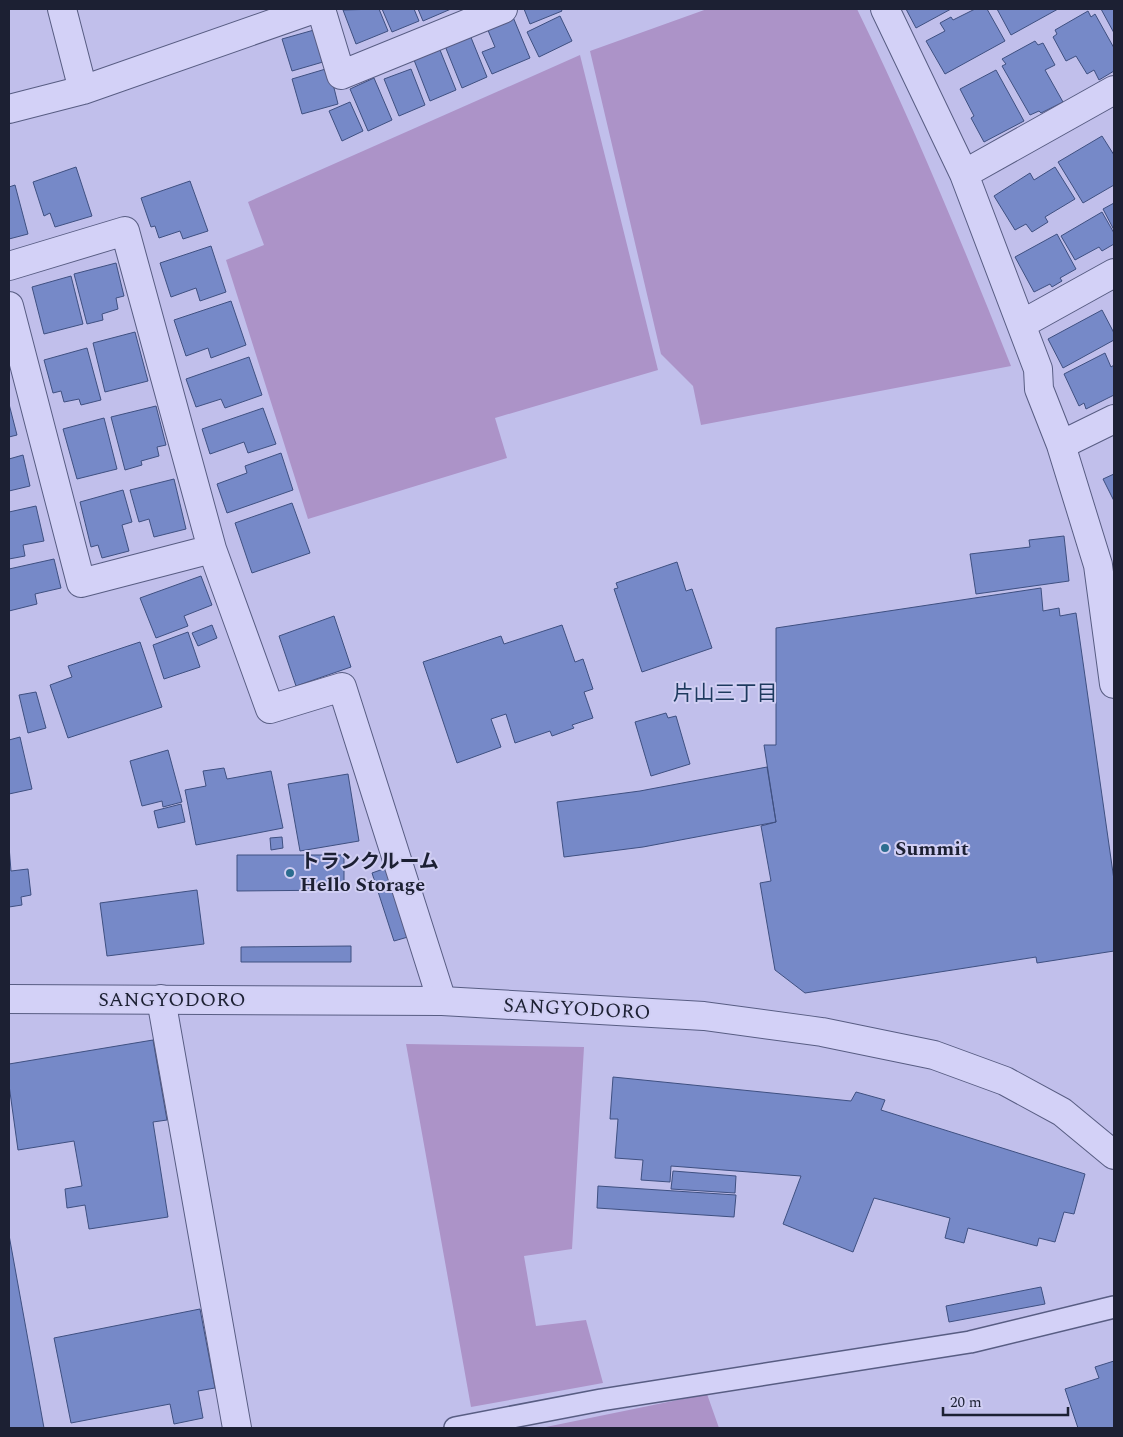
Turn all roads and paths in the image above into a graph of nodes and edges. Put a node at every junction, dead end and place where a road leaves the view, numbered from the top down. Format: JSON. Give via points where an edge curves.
{"nodes":[{"id":1,"x":62,"y":9,"type":"edge"},
{"id":2,"x":314,"y":9,"type":"edge"},
{"id":3,"x":321,"y":9,"type":"edge"},
{"id":4,"x":503,"y":9,"type":"edge"},
{"id":5,"x":885,"y":9,"type":"edge"},
{"id":6,"x":83,"y":90,"type":"junction"},
{"id":7,"x":1114,"y":90,"type":"edge"},
{"id":8,"x":9,"y":109,"type":"edge"},
{"id":9,"x":964,"y":174,"type":"junction"},
{"id":10,"x":9,"y":266,"type":"edge"},
{"id":11,"x":1114,"y":273,"type":"edge"},
{"id":12,"x":9,"y":306,"type":"edge"},
{"id":13,"x":1022,"y":324,"type":"junction"},
{"id":14,"x":1114,"y":419,"type":"edge"},
{"id":15,"x":1061,"y":445,"type":"junction"},
{"id":16,"x":212,"y":549,"type":"junction"},
{"id":17,"x":1114,"y":684,"type":"edge"},
{"id":18,"x":9,"y":999,"type":"edge"},
{"id":19,"x":161,"y":999,"type":"junction"},
{"id":20,"x":442,"y":1001,"type":"junction"},
{"id":21,"x":1114,"y":1155,"type":"edge"},
{"id":22,"x":1114,"y":1308,"type":"edge"},
{"id":23,"x":237,"y":1428,"type":"edge"},
{"id":24,"x":455,"y":1428,"type":"edge"}],
"edges":[{"from":1,"to":6,"type":"street"},
{"from":2,"to":6,"type":"street"},
{"from":3,"to":4,"type":"street","via":[[342,75]]},
{"from":5,"to":9,"type":"street"},
{"from":6,"to":8,"type":"street"},
{"from":7,"to":9,"type":"street"},
{"from":9,"to":13,"type":"street"},
{"from":10,"to":16,"type":"street","via":[[125,231]]},
{"from":11,"to":13,"type":"street"},
{"from":12,"to":16,"type":"street","via":[[81,583]]},
{"from":13,"to":15,"type":"street","via":[[1038,369],[1039,389]]},
{"from":14,"to":15,"type":"street"},
{"from":15,"to":17,"type":"street","via":[[1098,565]]},
{"from":16,"to":20,"type":"street","via":[[270,709],[342,687]]},
{"from":18,"to":19,"type":"street","name":"SANGYODORO"},
{"from":19,"to":20,"type":"street","name":"SANGYODORO"},
{"from":19,"to":23,"type":"street"},
{"from":20,"to":21,"type":"street","name":"SANGYODORO","via":[[704,1016],[822,1032],[934,1055],[1005,1081],[1062,1112]]},
{"from":22,"to":24,"type":"lane","via":[[970,1342],[601,1400]]}]}
